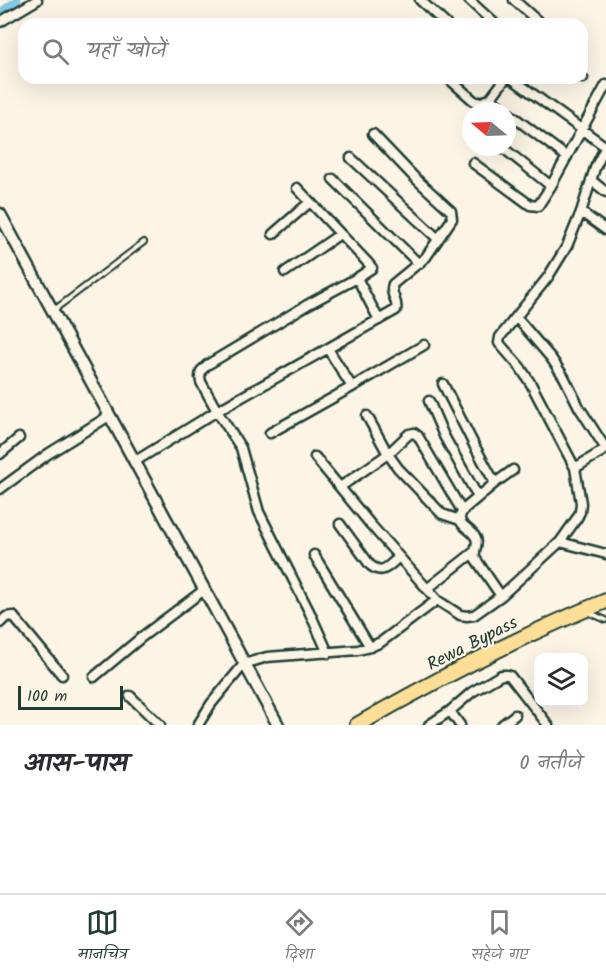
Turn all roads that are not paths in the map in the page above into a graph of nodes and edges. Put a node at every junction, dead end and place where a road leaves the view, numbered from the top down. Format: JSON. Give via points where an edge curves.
{"nodes":[{"id":1,"x":37,"y":0,"type":"edge"},
{"id":2,"x":420,"y":0,"type":"edge"},
{"id":3,"x":469,"y":0,"type":"edge"},
{"id":4,"x":514,"y":0,"type":"edge"},
{"id":5,"x":440,"y":18,"type":"edge"},
{"id":6,"x":488,"y":18,"type":"edge"},
{"id":7,"x":535,"y":18,"type":"edge"},
{"id":8,"x":0,"y":22,"type":"edge"},
{"id":9,"x":455,"y":84,"type":"edge"},
{"id":10,"x":501,"y":84,"type":"edge"},
{"id":11,"x":520,"y":84,"type":"edge"},
{"id":12,"x":606,"y":85,"type":"edge"},
{"id":13,"x":490,"y":99,"type":"junction"},
{"id":14,"x":494,"y":102,"type":"edge"},
{"id":15,"x":516,"y":119,"type":"edge"},
{"id":16,"x":582,"y":130,"type":"junction"},
{"id":17,"x":373,"y":134,"type":"dead end"},
{"id":18,"x":606,"y":147,"type":"edge"},
{"id":19,"x":513,"y":156,"type":"edge"},
{"id":20,"x":567,"y":157,"type":"junction"},
{"id":21,"x":351,"y":158,"type":"dead end"},
{"id":22,"x":472,"y":163,"type":"dead end"},
{"id":23,"x":333,"y":179,"type":"dead end"},
{"id":24,"x":591,"y":180,"type":"junction"},
{"id":25,"x":551,"y":186,"type":"junction"},
{"id":26,"x":297,"y":188,"type":"dead end"},
{"id":27,"x":606,"y":192,"type":"edge"},
{"id":28,"x":310,"y":202,"type":"junction"},
{"id":29,"x":581,"y":212,"type":"junction"},
{"id":30,"x":1,"y":218,"type":"edge"},
{"id":31,"x":606,"y":230,"type":"edge"},
{"id":32,"x":273,"y":234,"type":"dead end"},
{"id":33,"x":340,"y":234,"type":"junction"},
{"id":34,"x":438,"y":238,"type":"junction"},
{"id":35,"x":144,"y":242,"type":"dead end"},
{"id":36,"x":419,"y":264,"type":"junction"},
{"id":37,"x":285,"y":272,"type":"dead end"},
{"id":38,"x":357,"y":278,"type":"junction"},
{"id":39,"x":52,"y":311,"type":"junction"},
{"id":40,"x":516,"y":317,"type":"junction"},
{"id":41,"x":379,"y":320,"type":"junction"},
{"id":42,"x":424,"y":345,"type":"dead end"},
{"id":43,"x":328,"y":349,"type":"junction"},
{"id":44,"x":443,"y":384,"type":"dead end"},
{"id":45,"x":352,"y":387,"type":"junction"},
{"id":46,"x":429,"y":401,"type":"dead end"},
{"id":47,"x":217,"y":411,"type":"junction"},
{"id":48,"x":109,"y":416,"type":"junction"},
{"id":49,"x":367,"y":416,"type":"dead end"},
{"id":50,"x":270,"y":433,"type":"dead end"},
{"id":51,"x":19,"y":438,"type":"dead end"},
{"id":52,"x":606,"y":449,"type":"edge"},
{"id":53,"x":0,"y":454,"type":"edge"},
{"id":54,"x":388,"y":454,"type":"junction"},
{"id":55,"x":315,"y":457,"type":"dead end"},
{"id":56,"x":134,"y":462,"type":"junction"},
{"id":57,"x":575,"y":468,"type":"junction"},
{"id":58,"x":513,"y":470,"type":"dead end"},
{"id":59,"x":495,"y":483,"type":"junction"},
{"id":60,"x":340,"y":487,"type":"junction"},
{"id":61,"x":0,"y":489,"type":"edge"},
{"id":62,"x":478,"y":497,"type":"junction"},
{"id":63,"x":461,"y":516,"type":"junction"},
{"id":64,"x":340,"y":524,"type":"dead end"},
{"id":65,"x":560,"y":542,"type":"junction"},
{"id":66,"x":474,"y":552,"type":"junction"},
{"id":67,"x":606,"y":554,"type":"edge"},
{"id":68,"x":314,"y":555,"type":"dead end"},
{"id":69,"x":399,"y":557,"type":"junction"},
{"id":70,"x":427,"y":589,"type":"junction"},
{"id":71,"x":204,"y":590,"type":"junction"},
{"id":72,"x":501,"y":596,"type":"junction"},
{"id":73,"x":437,"y":600,"type":"junction"},
{"id":74,"x":606,"y":601,"type":"edge"},
{"id":75,"x":584,"y":610,"type":"junction"},
{"id":76,"x":606,"y":620,"type":"edge"},
{"id":77,"x":0,"y":623,"type":"edge"},
{"id":78,"x":370,"y":647,"type":"junction"},
{"id":79,"x":328,"y":652,"type":"junction"},
{"id":80,"x":244,"y":664,"type":"junction"},
{"id":81,"x":62,"y":675,"type":"dead end"},
{"id":82,"x":94,"y":677,"type":"dead end"},
{"id":83,"x":130,"y":696,"type":"dead end"},
{"id":84,"x":450,"y":711,"type":"junction"},
{"id":85,"x":515,"y":715,"type":"dead end"},
{"id":86,"x":160,"y":725,"type":"edge"},
{"id":87,"x":198,"y":725,"type":"edge"},
{"id":88,"x":278,"y":725,"type":"edge"},
{"id":89,"x":357,"y":725,"type":"edge"},
{"id":90,"x":429,"y":725,"type":"edge"},
{"id":91,"x":460,"y":725,"type":"edge"},
{"id":92,"x":502,"y":725,"type":"edge"},
{"id":93,"x":548,"y":725,"type":"edge"}],
"edges":[{"from":1,"to":8,"type":"street"},
{"from":2,"to":5,"type":"street"},
{"from":3,"to":6,"type":"street"},
{"from":4,"to":7,"type":"street"},
{"from":9,"to":13,"type":"street","via":[[478,103]]},
{"from":10,"to":13,"type":"street"},
{"from":11,"to":16,"type":"street"},
{"from":12,"to":16,"type":"street"},
{"from":13,"to":14,"type":"street"},
{"from":15,"to":20,"type":"street"},
{"from":16,"to":18,"type":"street"},
{"from":16,"to":20,"type":"street"},
{"from":17,"to":34,"type":"street","via":[[451,210],[452,219]]},
{"from":18,"to":24,"type":"street"},
{"from":19,"to":25,"type":"street"},
{"from":20,"to":25,"type":"street"},
{"from":21,"to":34,"type":"street"},
{"from":22,"to":25,"type":"street","via":[[530,205],[538,206]]},
{"from":23,"to":36,"type":"street"},
{"from":24,"to":27,"type":"street"},
{"from":24,"to":29,"type":"street"},
{"from":26,"to":28,"type":"street"},
{"from":28,"to":32,"type":"street"},
{"from":28,"to":33,"type":"street"},
{"from":29,"to":31,"type":"street"},
{"from":29,"to":40,"type":"street","via":[[559,261]]},
{"from":30,"to":39,"type":"street"},
{"from":33,"to":37,"type":"street"},
{"from":33,"to":38,"type":"street","via":[[372,267]]},
{"from":34,"to":36,"type":"street"},
{"from":35,"to":39,"type":"lane"},
{"from":36,"to":41,"type":"street","via":[[393,284],[391,293],[397,308]]},
{"from":38,"to":41,"type":"street"},
{"from":38,"to":47,"type":"street","via":[[203,368],[201,382]]},
{"from":39,"to":48,"type":"street"},
{"from":40,"to":52,"type":"street","via":[[564,377]]},
{"from":40,"to":57,"type":"street","via":[[500,337],[500,343],[531,384]]},
{"from":41,"to":43,"type":"street"},
{"from":42,"to":45,"type":"street"},
{"from":43,"to":45,"type":"street"},
{"from":43,"to":47,"type":"street"},
{"from":44,"to":59,"type":"street"},
{"from":45,"to":50,"type":"street"},
{"from":46,"to":62,"type":"street"},
{"from":47,"to":56,"type":"street"},
{"from":47,"to":79,"type":"street","via":[[241,448],[259,512]]},
{"from":48,"to":56,"type":"street"},
{"from":48,"to":61,"type":"street"},
{"from":49,"to":54,"type":"street"},
{"from":51,"to":53,"type":"street"},
{"from":52,"to":57,"type":"street"},
{"from":54,"to":60,"type":"street"},
{"from":54,"to":63,"type":"street","via":[[442,514]]},
{"from":54,"to":63,"type":"street","via":[[409,434],[418,436]]},
{"from":55,"to":60,"type":"street"},
{"from":56,"to":71,"type":"street"},
{"from":57,"to":65,"type":"street","via":[[580,512]]},
{"from":58,"to":59,"type":"street"},
{"from":59,"to":62,"type":"street"},
{"from":60,"to":69,"type":"street"},
{"from":62,"to":63,"type":"street"},
{"from":63,"to":66,"type":"street","via":[[476,537]]},
{"from":64,"to":69,"type":"street","via":[[376,570],[386,568]]},
{"from":65,"to":67,"type":"street"},
{"from":65,"to":72,"type":"street"},
{"from":66,"to":70,"type":"street"},
{"from":66,"to":72,"type":"street"},
{"from":68,"to":78,"type":"street"},
{"from":69,"to":70,"type":"street"},
{"from":70,"to":73,"type":"street"},
{"from":71,"to":80,"type":"street"},
{"from":71,"to":82,"type":"street"},
{"from":72,"to":73,"type":"street","via":[[467,616]]},
{"from":73,"to":78,"type":"street"},
{"from":74,"to":75,"type":"highway","name":"Rewa Bypass"},
{"from":75,"to":76,"type":"lane"},
{"from":75,"to":89,"type":"highway","name":"Rewa Bypass","via":[[431,684]]},
{"from":77,"to":81,"type":"street","via":[[13,616]]},
{"from":78,"to":79,"type":"street"},
{"from":79,"to":80,"type":"street","via":[[267,657]]},
{"from":80,"to":87,"type":"street"},
{"from":80,"to":88,"type":"street"},
{"from":83,"to":86,"type":"street"},
{"from":84,"to":90,"type":"street"},
{"from":84,"to":91,"type":"street"},
{"from":84,"to":93,"type":"street","via":[[471,692],[507,675]]},
{"from":85,"to":92,"type":"street"}]}
